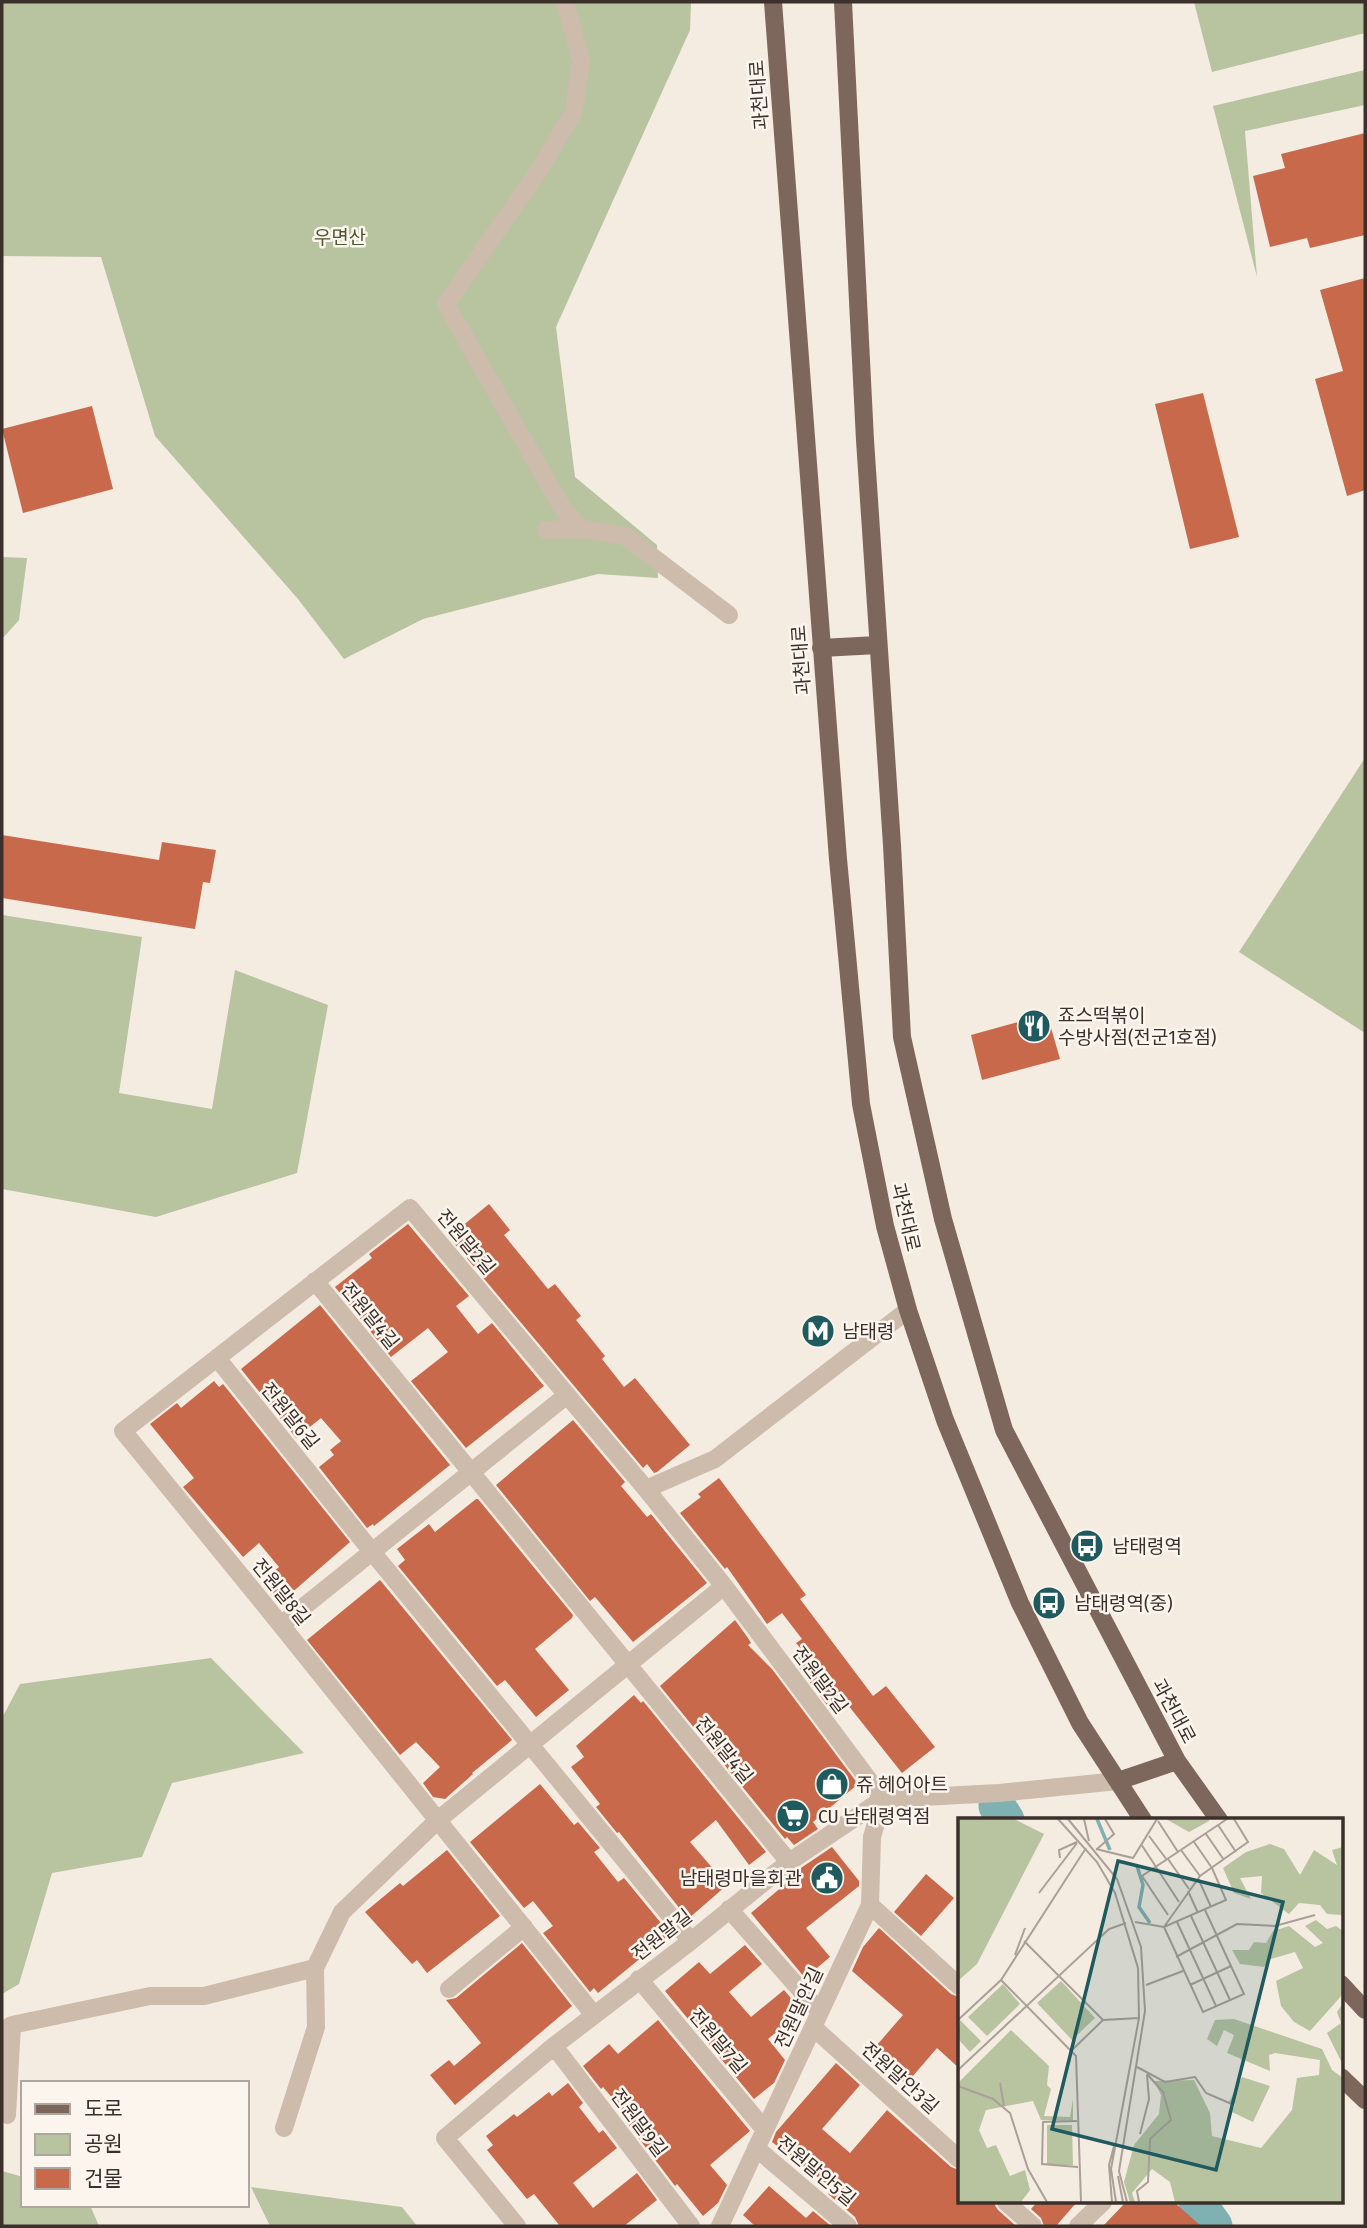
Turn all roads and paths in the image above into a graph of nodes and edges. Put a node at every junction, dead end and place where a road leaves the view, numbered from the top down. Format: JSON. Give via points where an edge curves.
{"nodes":[{"id":1,"x":565,"y":2,"type":"edge"},
{"id":2,"x":773,"y":2,"type":"edge"},
{"id":3,"x":843,"y":2,"type":"edge"},
{"id":4,"x":582,"y":529,"type":"junction"},
{"id":5,"x":546,"y":530,"type":"dead end"},
{"id":6,"x":729,"y":615,"type":"dead end"},
{"id":7,"x":878,"y":645,"type":"junction"},
{"id":8,"x":821,"y":649,"type":"junction"},
{"id":9,"x":315,"y":1281,"type":"junction"},
{"id":10,"x":908,"y":1310,"type":"junction"},
{"id":11,"x":217,"y":1358,"type":"junction"},
{"id":12,"x":567,"y":1395,"type":"junction"},
{"id":13,"x":471,"y":1473,"type":"junction"},
{"id":14,"x":646,"y":1489,"type":"junction"},
{"id":15,"x":373,"y":1553,"type":"junction"},
{"id":16,"x":723,"y":1586,"type":"junction"},
{"id":17,"x":281,"y":1625,"type":"junction"},
{"id":18,"x":628,"y":1665,"type":"junction"},
{"id":19,"x":531,"y":1744,"type":"junction"},
{"id":20,"x":1177,"y":1761,"type":"junction"},
{"id":21,"x":1118,"y":1781,"type":"junction"},
{"id":22,"x":883,"y":1799,"type":"junction"},
{"id":23,"x":1142,"y":1818,"type":"edge"},
{"id":24,"x":1218,"y":1818,"type":"edge"},
{"id":25,"x":438,"y":1820,"type":"junction"},
{"id":26,"x":789,"y":1862,"type":"junction"},
{"id":27,"x":870,"y":1905,"type":"junction"},
{"id":28,"x":729,"y":1909,"type":"junction"},
{"id":29,"x":524,"y":1927,"type":"junction"},
{"id":30,"x":691,"y":1941,"type":"junction"},
{"id":31,"x":314,"y":1968,"type":"junction"},
{"id":32,"x":639,"y":1979,"type":"junction"},
{"id":33,"x":958,"y":1985,"type":"edge"},
{"id":34,"x":1342,"y":1985,"type":"edge"},
{"id":35,"x":449,"y":1989,"type":"dead end"},
{"id":36,"x":1365,"y":2010,"type":"edge"},
{"id":37,"x":594,"y":2015,"type":"junction"},
{"id":38,"x":817,"y":2019,"type":"junction"},
{"id":39,"x":7,"y":2028,"type":"edge"},
{"id":40,"x":554,"y":2046,"type":"junction"},
{"id":41,"x":1342,"y":2078,"type":"edge"},
{"id":42,"x":1365,"y":2100,"type":"edge"},
{"id":43,"x":7,"y":2115,"type":"dead end"},
{"id":44,"x":284,"y":2128,"type":"dead end"},
{"id":45,"x":765,"y":2130,"type":"junction"},
{"id":46,"x":757,"y":2148,"type":"junction"},
{"id":47,"x":958,"y":2158,"type":"edge"},
{"id":48,"x":1008,"y":2204,"type":"edge"},
{"id":49,"x":1101,"y":2204,"type":"edge"},
{"id":50,"x":517,"y":2226,"type":"edge"},
{"id":51,"x":691,"y":2226,"type":"edge"},
{"id":52,"x":720,"y":2226,"type":"edge"},
{"id":53,"x":848,"y":2226,"type":"edge"},
{"id":54,"x":1033,"y":2226,"type":"edge"},
{"id":55,"x":1078,"y":2226,"type":"edge"}],
"edges":[{"from":1,"to":4,"type":"street","via":[[581,60],[574,111],[540,169],[446,304],[563,509]]},
{"from":2,"to":8,"type":"main road","name":"과천대로"},
{"from":3,"to":7,"type":"main road","name":"과천대로"},
{"from":4,"to":5,"type":"street"},
{"from":4,"to":6,"type":"street","via":[[625,536]]},
{"from":7,"to":8,"type":"main road"},
{"from":7,"to":20,"type":"main road","name":"과천대로","via":[[902,1037],[943,1219],[1004,1430]]},
{"from":8,"to":10,"type":"main road","name":"과천대로","via":[[861,1104],[885,1226]]},
{"from":9,"to":11,"type":"street","name":"전원말4길"},
{"from":9,"to":12,"type":"street","name":"전원말2길","via":[[410,1208]]},
{"from":9,"to":13,"type":"street","name":"전원말4길"},
{"from":10,"to":14,"type":"street","via":[[715,1460]]},
{"from":10,"to":21,"type":"main road","name":"과천대로","via":[[944,1420],[1020,1603],[1080,1723]]},
{"from":11,"to":15,"type":"street","name":"전원말6길"},
{"from":11,"to":17,"type":"street","name":"전원말8길","via":[[123,1431]]},
{"from":12,"to":13,"type":"street"},
{"from":12,"to":14,"type":"street","name":"전원말2길"},
{"from":13,"to":15,"type":"street"},
{"from":13,"to":18,"type":"street","name":"전원말4길"},
{"from":14,"to":16,"type":"street","name":"전원말2길"},
{"from":15,"to":17,"type":"street"},
{"from":15,"to":19,"type":"street","name":"전원말6길"},
{"from":16,"to":18,"type":"street"},
{"from":16,"to":22,"type":"street","name":"전원말2길"},
{"from":17,"to":25,"type":"street","name":"전원말8길"},
{"from":18,"to":19,"type":"street"},
{"from":18,"to":26,"type":"street","name":"전원말4길"},
{"from":19,"to":25,"type":"street"},
{"from":19,"to":30,"type":"street","name":"전원말6길"},
{"from":20,"to":21,"type":"main road"},
{"from":20,"to":24,"type":"main road","name":"과천대로"},
{"from":21,"to":22,"type":"street"},
{"from":21,"to":23,"type":"main road","name":"과천대로"},
{"from":22,"to":26,"type":"street","name":"전원말길"},
{"from":22,"to":27,"type":"street","name":"전원말안길","via":[[872,1838]]},
{"from":25,"to":29,"type":"street","name":"전원말8길"},
{"from":25,"to":31,"type":"street","via":[[342,1912]]},
{"from":26,"to":28,"type":"street","name":"전원말길"},
{"from":27,"to":33,"type":"street"},
{"from":27,"to":38,"type":"street","name":"전원말안길"},
{"from":28,"to":30,"type":"street","name":"전원말길"},
{"from":28,"to":38,"type":"street","name":"전원말안3길"},
{"from":29,"to":35,"type":"street"},
{"from":29,"to":37,"type":"street","name":"전원말8길"},
{"from":30,"to":32,"type":"street","name":"전원말길"},
{"from":31,"to":39,"type":"street","via":[[204,1996],[150,1996]]},
{"from":31,"to":44,"type":"street","via":[[316,2027]]},
{"from":32,"to":37,"type":"street","name":"전원말길"},
{"from":32,"to":45,"type":"street","name":"전원말7길"},
{"from":34,"to":36,"type":"main road"},
{"from":37,"to":40,"type":"street","name":"전원말길"},
{"from":38,"to":45,"type":"street","name":"전원말안길"},
{"from":38,"to":47,"type":"street","name":"전원말안3길"},
{"from":39,"to":43,"type":"street"},
{"from":40,"to":50,"type":"street","name":"전원말길","via":[[445,2138]]},
{"from":40,"to":51,"type":"street","name":"전원말9길"},
{"from":41,"to":42,"type":"main road"},
{"from":45,"to":46,"type":"street","name":"전원말안길"},
{"from":46,"to":52,"type":"street","name":"전원말안길"},
{"from":46,"to":53,"type":"street","name":"전원말안5길"},
{"from":48,"to":54,"type":"street"},
{"from":49,"to":55,"type":"street"}]}
